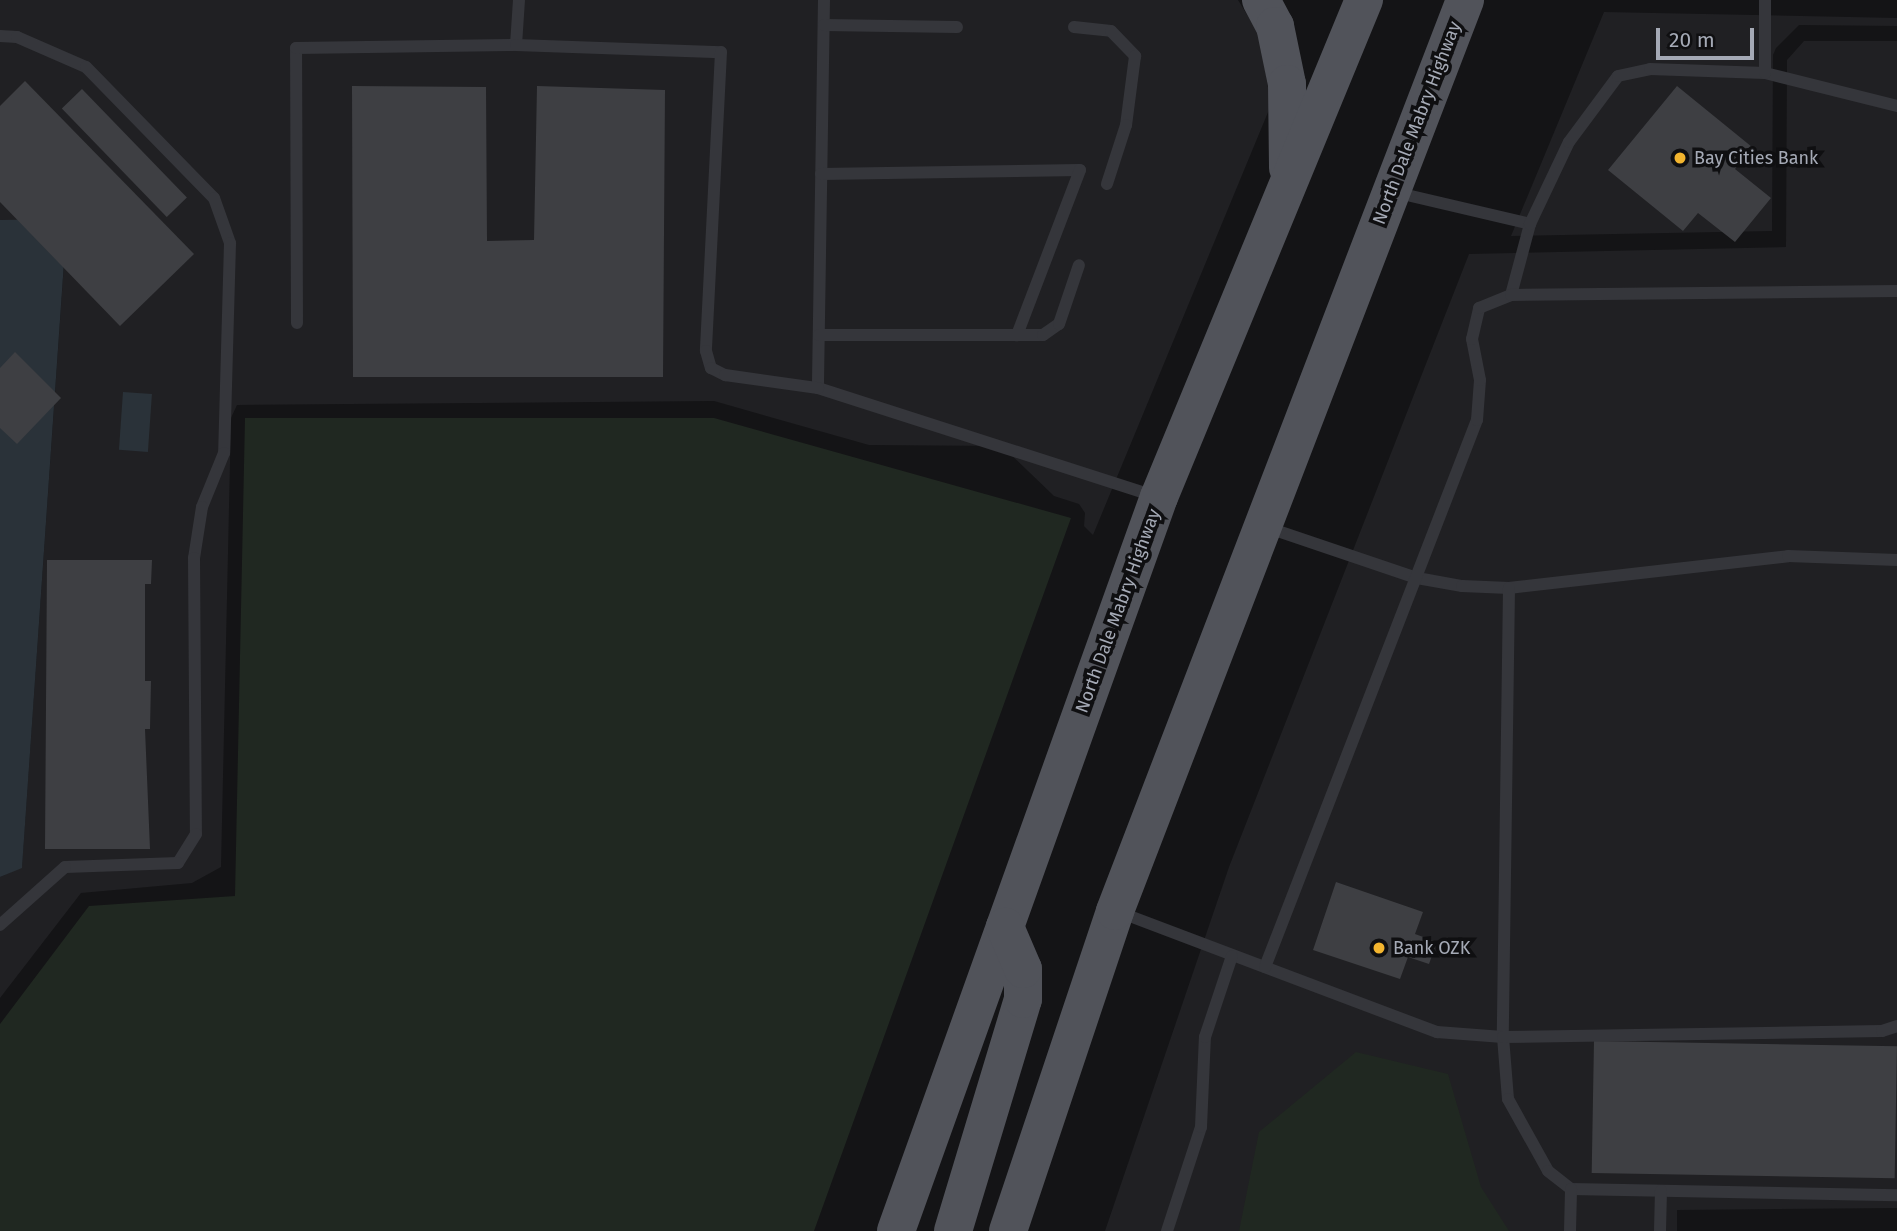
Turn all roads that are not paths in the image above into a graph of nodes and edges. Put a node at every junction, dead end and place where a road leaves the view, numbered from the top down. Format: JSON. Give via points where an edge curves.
{"nodes":[{"id":1,"x":519,"y":0,"type":"edge"},
{"id":2,"x":824,"y":0,"type":"edge"},
{"id":3,"x":1261,"y":0,"type":"edge"},
{"id":4,"x":1364,"y":0,"type":"edge"},
{"id":5,"x":1465,"y":0,"type":"edge"},
{"id":6,"x":1765,"y":0,"type":"edge"},
{"id":7,"x":824,"y":25,"type":"junction"},
{"id":8,"x":957,"y":27,"type":"dead end"},
{"id":9,"x":1074,"y":27,"type":"dead end"},
{"id":10,"x":0,"y":36,"type":"edge"},
{"id":11,"x":516,"y":45,"type":"junction"},
{"id":12,"x":1765,"y":73,"type":"junction"},
{"id":13,"x":1897,"y":106,"type":"edge"},
{"id":14,"x":821,"y":174,"type":"junction"},
{"id":15,"x":1107,"y":184,"type":"dead end"},
{"id":16,"x":1289,"y":187,"type":"junction"},
{"id":17,"x":1391,"y":191,"type":"junction"},
{"id":18,"x":1530,"y":224,"type":"junction"},
{"id":19,"x":1079,"y":265,"type":"dead end"},
{"id":20,"x":1897,"y":291,"type":"edge"},
{"id":21,"x":1511,"y":295,"type":"junction"},
{"id":22,"x":298,"y":323,"type":"dead end"},
{"id":23,"x":819,"y":335,"type":"junction"},
{"id":24,"x":1017,"y":335,"type":"junction"},
{"id":25,"x":818,"y":388,"type":"junction"},
{"id":26,"x":1159,"y":497,"type":"junction"},
{"id":27,"x":1263,"y":526,"type":"junction"},
{"id":28,"x":1897,"y":561,"type":"edge"},
{"id":29,"x":1417,"y":578,"type":"junction"},
{"id":30,"x":1509,"y":588,"type":"junction"},
{"id":31,"x":1115,"y":911,"type":"junction"},
{"id":32,"x":0,"y":925,"type":"edge"},
{"id":33,"x":1004,"y":927,"type":"junction"},
{"id":34,"x":1233,"y":956,"type":"junction"},
{"id":35,"x":1265,"y":967,"type":"junction"},
{"id":36,"x":1897,"y":1026,"type":"edge"},
{"id":37,"x":1503,"y":1037,"type":"junction"},
{"id":38,"x":1571,"y":1189,"type":"junction"},
{"id":39,"x":1661,"y":1191,"type":"junction"},
{"id":40,"x":1897,"y":1195,"type":"edge"},
{"id":41,"x":897,"y":1231,"type":"edge"},
{"id":42,"x":954,"y":1231,"type":"edge"},
{"id":43,"x":1008,"y":1231,"type":"edge"},
{"id":44,"x":1167,"y":1231,"type":"edge"},
{"id":45,"x":1570,"y":1231,"type":"edge"},
{"id":46,"x":1660,"y":1231,"type":"edge"}],
"edges":[{"from":1,"to":11,"type":"lane"},
{"from":2,"to":7,"type":"lane"},
{"from":3,"to":16,"type":"main road","via":[[1275,26],[1287,84]]},
{"from":4,"to":16,"type":"main road","name":"North Dale Mabry Highway"},
{"from":5,"to":17,"type":"main road","name":"North Dale Mabry Highway"},
{"from":6,"to":12,"type":"lane"},
{"from":7,"to":8,"type":"lane"},
{"from":7,"to":14,"type":"lane"},
{"from":9,"to":15,"type":"lane","via":[[1111,31],[1135,56],[1126,125]]},
{"from":10,"to":32,"type":"lane","via":[[17,37],[86,67],[214,198],[230,243],[224,453],[202,506],[194,558],[195,834],[178,863],[65,867]]},
{"from":11,"to":22,"type":"lane","via":[[296,48]]},
{"from":11,"to":25,"type":"lane","via":[[721,51],[706,351],[711,368],[725,375]]},
{"from":12,"to":13,"type":"lane"},
{"from":12,"to":18,"type":"lane","via":[[1650,69],[1618,76],[1569,142]]},
{"from":14,"to":23,"type":"lane"},
{"from":14,"to":24,"type":"lane","via":[[1080,170]]},
{"from":16,"to":26,"type":"main road","name":"North Dale Mabry Highway"},
{"from":17,"to":18,"type":"lane"},
{"from":17,"to":27,"type":"main road","name":"North Dale Mabry Highway"},
{"from":18,"to":21,"type":"lane"},
{"from":19,"to":24,"type":"lane","via":[[1059,324],[1043,335]]},
{"from":20,"to":21,"type":"lane"},
{"from":21,"to":29,"type":"lane","via":[[1479,308],[1472,340],[1480,380],[1477,420]]},
{"from":23,"to":24,"type":"lane"},
{"from":23,"to":25,"type":"lane"},
{"from":25,"to":26,"type":"lane"},
{"from":26,"to":33,"type":"main road","name":"North Dale Mabry Highway"},
{"from":27,"to":29,"type":"lane"},
{"from":27,"to":31,"type":"main road","name":"North Dale Mabry Highway"},
{"from":28,"to":30,"type":"lane","via":[[1788,556]]},
{"from":29,"to":30,"type":"lane"},
{"from":29,"to":35,"type":"lane"},
{"from":30,"to":37,"type":"lane"},
{"from":31,"to":34,"type":"lane"},
{"from":31,"to":43,"type":"main road","name":"North Dale Mabry Highway"},
{"from":33,"to":41,"type":"main road","name":"North Dale Mabry Highway"},
{"from":33,"to":42,"type":"main road","via":[[1023,969],[1023,999]]},
{"from":34,"to":35,"type":"lane"},
{"from":34,"to":44,"type":"lane","via":[[1205,1037],[1201,1127]]},
{"from":35,"to":37,"type":"lane","via":[[1437,1032]]},
{"from":36,"to":37,"type":"lane","via":[[1882,1031]]},
{"from":37,"to":38,"type":"lane","via":[[1508,1099],[1548,1171]]},
{"from":38,"to":39,"type":"lane"},
{"from":38,"to":45,"type":"lane"},
{"from":39,"to":40,"type":"lane"},
{"from":39,"to":46,"type":"lane"}]}
